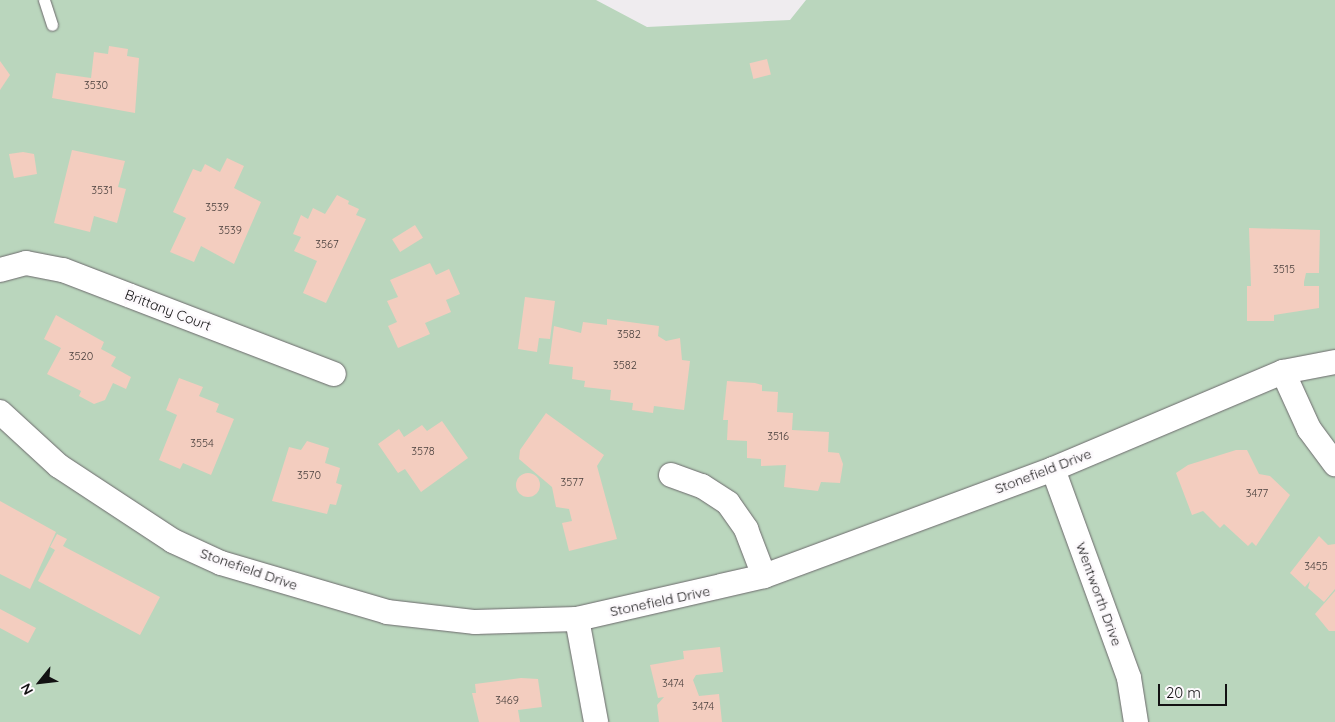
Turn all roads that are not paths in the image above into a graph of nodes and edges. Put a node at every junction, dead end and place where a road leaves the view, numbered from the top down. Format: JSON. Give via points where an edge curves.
{"nodes":[{"id":1,"x":44,"y":0,"type":"edge"},
{"id":2,"x":52,"y":25,"type":"dead end"},
{"id":3,"x":0,"y":270,"type":"edge"},
{"id":4,"x":1335,"y":362,"type":"edge"},
{"id":5,"x":1283,"y":372,"type":"junction"},
{"id":6,"x":334,"y":374,"type":"dead end"},
{"id":7,"x":0,"y":412,"type":"edge"},
{"id":8,"x":1335,"y":464,"type":"edge"},
{"id":9,"x":1052,"y":468,"type":"junction"},
{"id":10,"x":670,"y":475,"type":"dead end"},
{"id":11,"x":764,"y":576,"type":"junction"},
{"id":12,"x":577,"y":619,"type":"junction"},
{"id":13,"x":596,"y":722,"type":"edge"},
{"id":14,"x":1136,"y":722,"type":"edge"}],
"edges":[{"from":1,"to":2,"type":"lane"},
{"from":3,"to":6,"type":"street","name":"Brittany Court","via":[[26,263],[63,270]]},
{"from":4,"to":5,"type":"street","name":"Stonefield Drive"},
{"from":5,"to":8,"type":"street","via":[[1309,429]]},
{"from":5,"to":9,"type":"street","name":"Stonefield Drive"},
{"from":7,"to":12,"type":"street","name":"Stonefield Drive","via":[[59,466],[173,541],[221,563],[387,612],[475,622]]},
{"from":9,"to":11,"type":"street","name":"Stonefield Drive"},
{"from":9,"to":14,"type":"street","name":"Wentworth Drive","via":[[1129,678]]},
{"from":10,"to":11,"type":"street","via":[[702,486],[728,503],[746,529]]},
{"from":11,"to":12,"type":"street","name":"Stonefield Drive"},
{"from":12,"to":13,"type":"street"}]}
